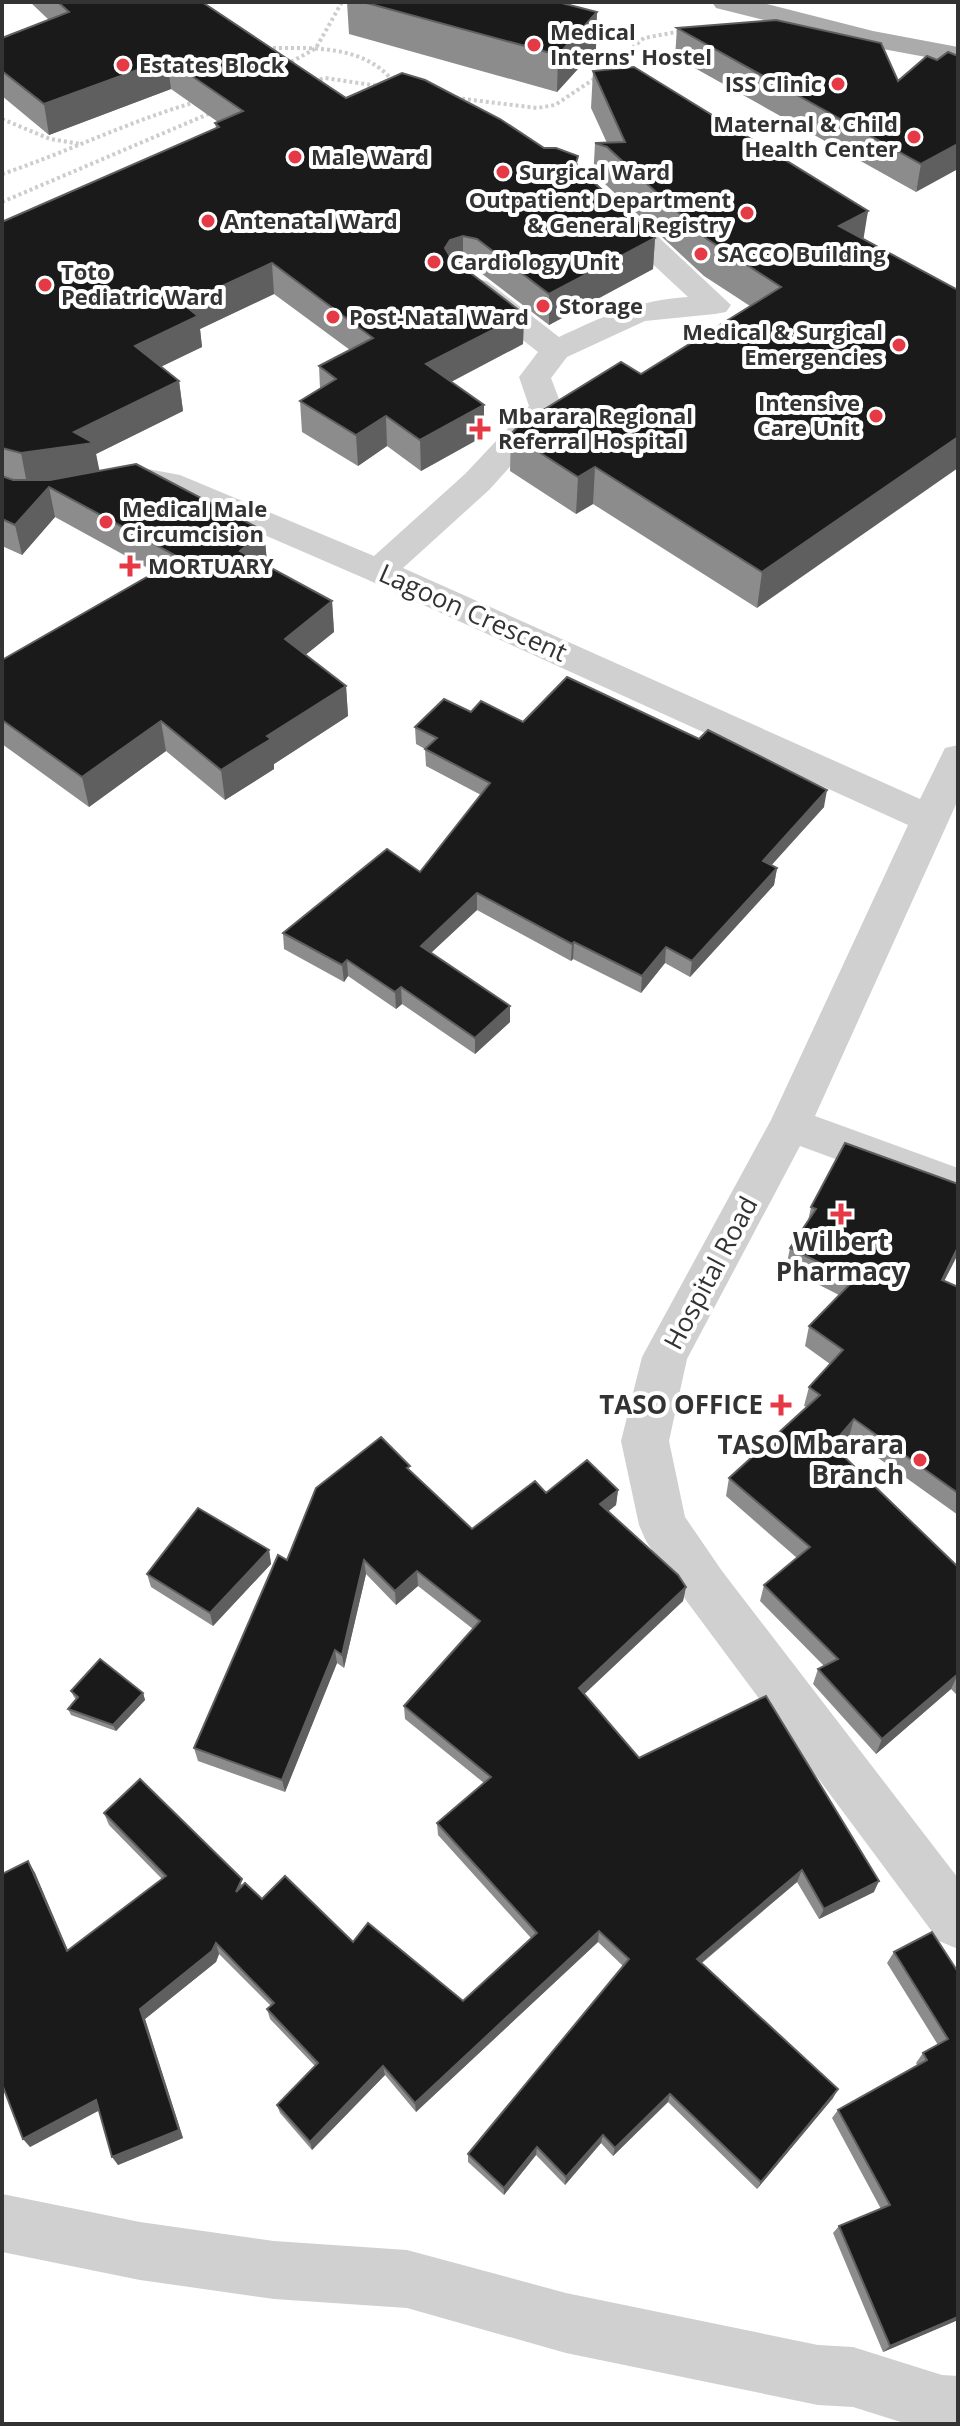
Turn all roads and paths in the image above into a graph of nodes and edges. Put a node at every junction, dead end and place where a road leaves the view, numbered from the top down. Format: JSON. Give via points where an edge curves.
{"nodes":[{"id":1,"x":342,"y":2,"type":"edge"},
{"id":2,"x":726,"y":2,"type":"edge"},
{"id":3,"x":687,"y":30,"type":"edge"},
{"id":4,"x":266,"y":48,"type":"edge"},
{"id":5,"x":316,"y":48,"type":"junction"},
{"id":6,"x":958,"y":55,"type":"edge"},
{"id":7,"x":281,"y":67,"type":"edge"},
{"id":8,"x":310,"y":82,"type":"edge"},
{"id":9,"x":442,"y":96,"type":"edge"},
{"id":10,"x":200,"y":101,"type":"edge"},
{"id":11,"x":220,"y":109,"type":"edge"},
{"id":12,"x":2,"y":119,"type":"edge"},
{"id":13,"x":83,"y":144,"type":"junction"},
{"id":14,"x":2,"y":174,"type":"edge"},
{"id":15,"x":592,"y":192,"type":"edge"},
{"id":16,"x":2,"y":202,"type":"edge"},
{"id":17,"x":464,"y":279,"type":"edge"},
{"id":18,"x":556,"y":350,"type":"junction"},
{"id":19,"x":2,"y":489,"type":"edge"},
{"id":20,"x":378,"y":571,"type":"junction"},
{"id":21,"x":958,"y":758,"type":"edge"},
{"id":22,"x":930,"y":819,"type":"junction"},
{"id":23,"x":790,"y":1125,"type":"junction"},
{"id":24,"x":958,"y":1186,"type":"edge"},
{"id":25,"x":958,"y":1922,"type":"edge"},
{"id":26,"x":2,"y":2223,"type":"edge"},
{"id":27,"x":958,"y":2406,"type":"edge"}],
"edges":[{"from":1,"to":5,"type":"path"},
{"from":2,"to":6,"type":"main road"},
{"from":3,"to":9,"type":"path","via":[[644,38],[555,105],[520,107]]},
{"from":4,"to":5,"type":"path"},
{"from":5,"to":7,"type":"path"},
{"from":5,"to":8,"type":"path","via":[[385,68],[396,89],[325,78]]},
{"from":10,"to":13,"type":"path","via":[[146,116]]},
{"from":11,"to":16,"type":"path"},
{"from":12,"to":13,"type":"path","via":[[50,139]]},
{"from":13,"to":14,"type":"path"},
{"from":15,"to":18,"type":"street","via":[[715,305],[635,314]]},
{"from":17,"to":18,"type":"street"},
{"from":18,"to":20,"type":"street","via":[[535,377],[546,407],[477,482]]},
{"from":19,"to":20,"type":"street","name":"Lagoon Crescent","via":[[23,498],[148,480],[180,486]]},
{"from":20,"to":22,"type":"street","name":"Lagoon Crescent"},
{"from":21,"to":22,"type":"street","name":"Hospital Road"},
{"from":22,"to":23,"type":"street","name":"Hospital Road"},
{"from":23,"to":24,"type":"street"},
{"from":23,"to":25,"type":"street","name":"Hospital Road","via":[[665,1357],[645,1441],[663,1525]]},
{"from":26,"to":27,"type":"street","via":[[140,2251],[274,2270],[407,2279],[566,2323],[818,2375],[853,2377]]}]}
